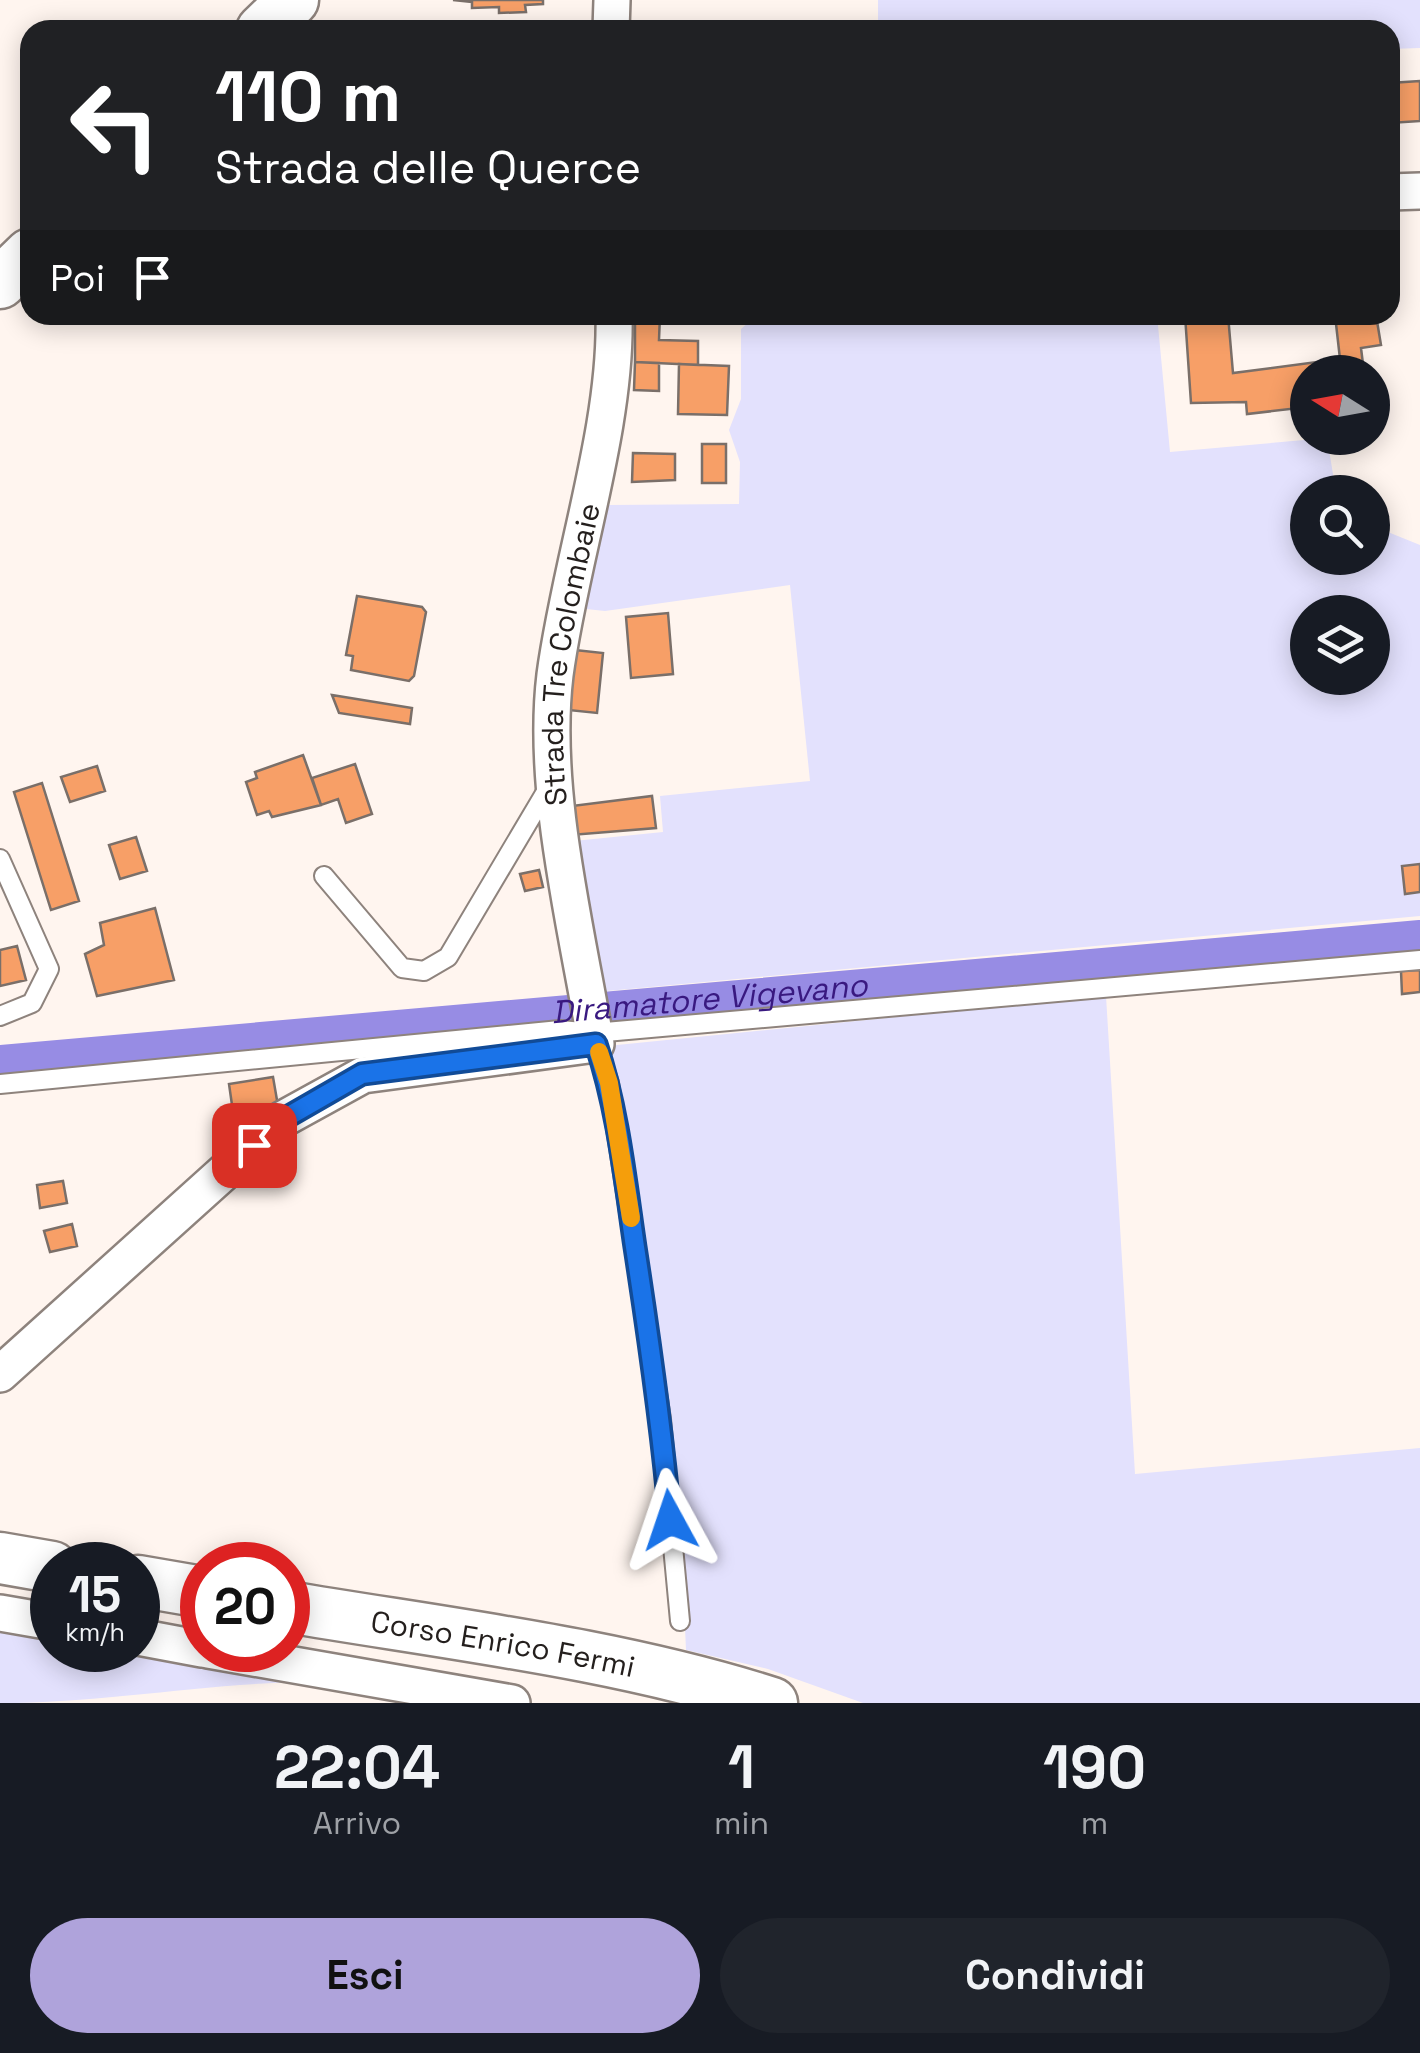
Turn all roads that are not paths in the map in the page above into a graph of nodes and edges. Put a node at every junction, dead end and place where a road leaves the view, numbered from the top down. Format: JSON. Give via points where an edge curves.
{"nodes":[{"id":1,"x":293,"y":0,"type":"edge"},
{"id":2,"x":272,"y":20,"type":"edge"},
{"id":3,"x":20,"y":264,"type":"edge"},
{"id":4,"x":0,"y":283,"type":"edge"},
{"id":5,"x":613,"y":325,"type":"edge"},
{"id":6,"x":552,"y":780,"type":"junction"},
{"id":7,"x":0,"y":859,"type":"edge"},
{"id":8,"x":324,"y":876,"type":"dead end"},
{"id":9,"x":1420,"y":960,"type":"edge"},
{"id":10,"x":0,"y":1016,"type":"edge"},
{"id":11,"x":593,"y":1024,"type":"junction"},
{"id":12,"x":0,"y":1084,"type":"edge"},
{"id":13,"x":0,"y":1374,"type":"edge"},
{"id":14,"x":0,"y":1558,"type":"edge"},
{"id":15,"x":30,"y":1563,"type":"edge"},
{"id":16,"x":310,"y":1611,"type":"edge"},
{"id":17,"x":0,"y":1613,"type":"edge"},
{"id":18,"x":30,"y":1618,"type":"edge"},
{"id":19,"x":680,"y":1620,"type":"dead end"},
{"id":20,"x":310,"y":1668,"type":"edge"},
{"id":21,"x":512,"y":1703,"type":"edge"},
{"id":22,"x":772,"y":1703,"type":"edge"}],
"edges":[{"from":1,"to":2,"type":"main road"},
{"from":3,"to":4,"type":"main road"},
{"from":5,"to":6,"type":"street","name":"Strada Tre Colombaie","via":[[604,414],[555,677]]},
{"from":6,"to":8,"type":"lane","via":[[448,958],[424,970],[402,968]]},
{"from":6,"to":11,"type":"street","name":"Strada Tre Colombaie"},
{"from":7,"to":10,"type":"lane","via":[[49,969],[32,1003]]},
{"from":9,"to":11,"type":"lane"},
{"from":11,"to":12,"type":"lane"},
{"from":11,"to":13,"type":"street","via":[[362,1074],[282,1120]]},
{"from":11,"to":19,"type":"lane","via":[[609,1083],[661,1419]]},
{"from":14,"to":15,"type":"main road"},
{"from":16,"to":22,"type":"main road","name":"Corso Enrico Fermi","via":[[572,1656]]},
{"from":17,"to":18,"type":"street"},
{"from":20,"to":21,"type":"street"}]}
